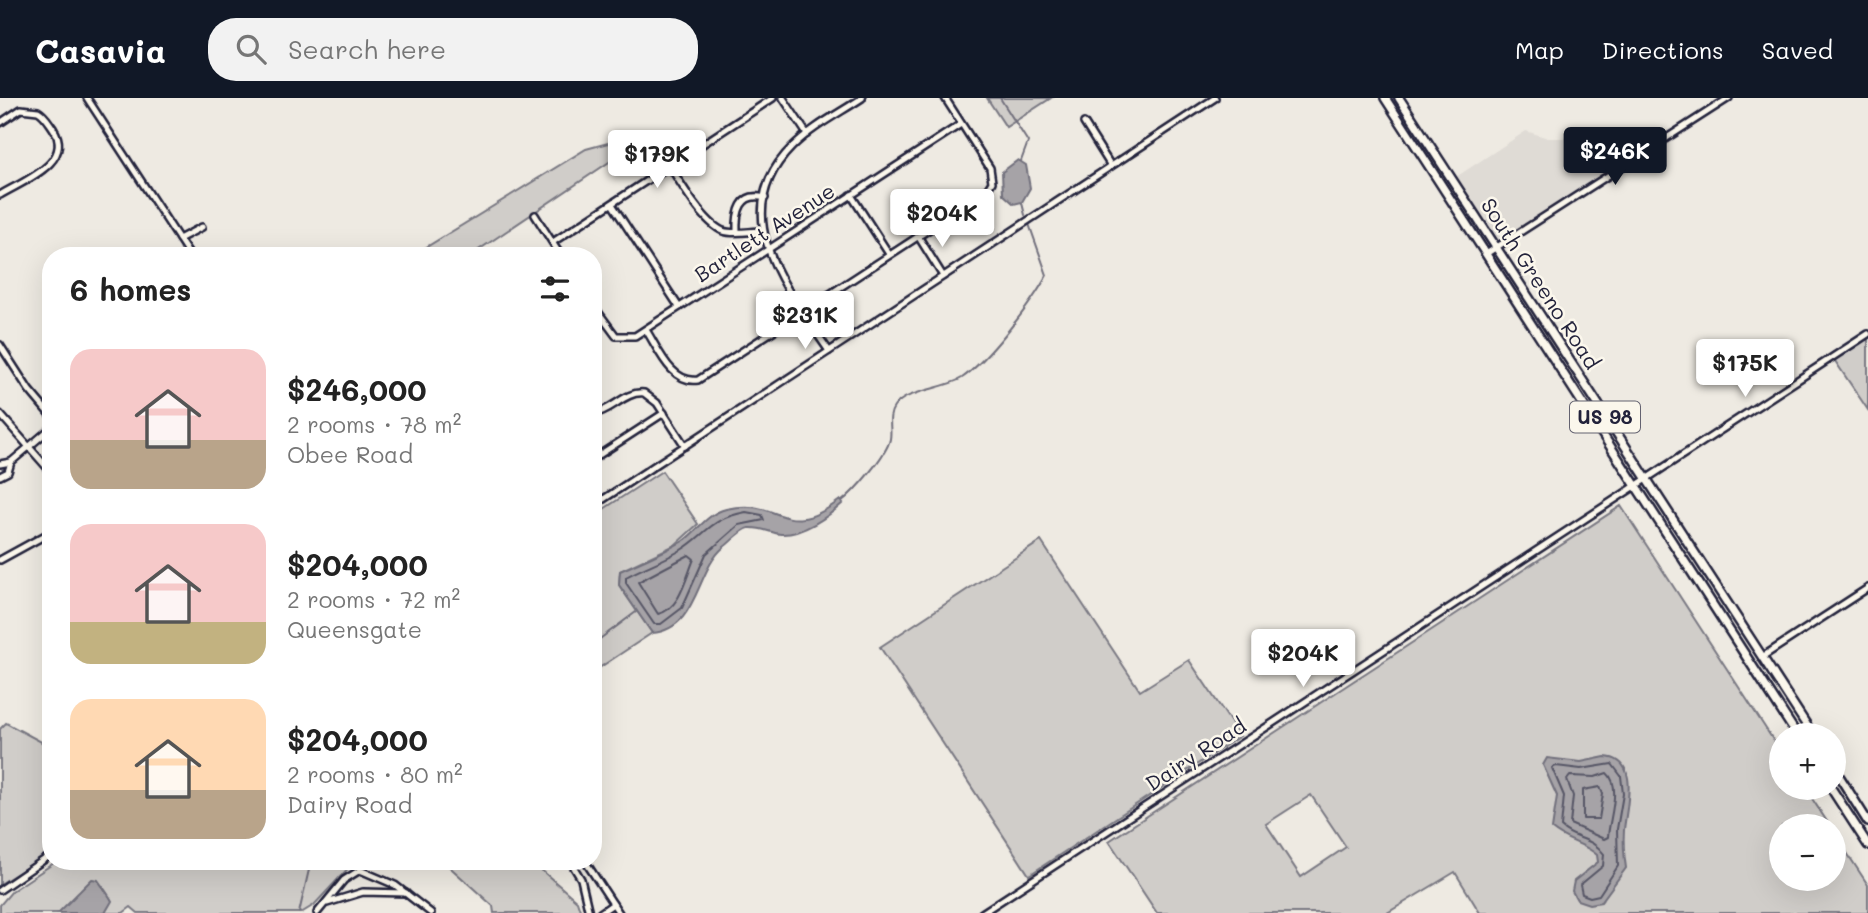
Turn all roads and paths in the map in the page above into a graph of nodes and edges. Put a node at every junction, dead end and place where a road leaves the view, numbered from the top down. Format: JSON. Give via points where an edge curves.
{"nodes":[{"id":1,"x":87,"y":98,"type":"edge"},
{"id":2,"x":773,"y":98,"type":"edge"},
{"id":3,"x":783,"y":98,"type":"edge"},
{"id":4,"x":945,"y":98,"type":"edge"},
{"id":5,"x":1215,"y":98,"type":"edge"},
{"id":6,"x":1385,"y":98,"type":"edge"},
{"id":7,"x":1399,"y":98,"type":"edge"},
{"id":8,"x":1729,"y":98,"type":"edge"},
{"id":9,"x":857,"y":99,"type":"edge"},
{"id":10,"x":0,"y":123,"type":"edge"},
{"id":11,"x":1084,"y":123,"type":"dead end"},
{"id":12,"x":961,"y":124,"type":"junction"},
{"id":13,"x":807,"y":134,"type":"junction"},
{"id":14,"x":652,"y":138,"type":"dead end"},
{"id":15,"x":671,"y":165,"type":"junction"},
{"id":16,"x":1111,"y":166,"type":"junction"},
{"id":17,"x":0,"y":195,"type":"edge"},
{"id":18,"x":851,"y":195,"type":"junction"},
{"id":19,"x":765,"y":198,"type":"junction"},
{"id":20,"x":612,"y":204,"type":"junction"},
{"id":21,"x":535,"y":215,"type":"dead end"},
{"id":22,"x":202,"y":227,"type":"dead end"},
{"id":23,"x":762,"y":231,"type":"junction"},
{"id":24,"x":737,"y":232,"type":"junction"},
{"id":25,"x":918,"y":236,"type":"junction"},
{"id":26,"x":179,"y":240,"type":"junction"},
{"id":27,"x":553,"y":243,"type":"junction"},
{"id":28,"x":184,"y":247,"type":"edge"},
{"id":29,"x":555,"y":247,"type":"edge"},
{"id":30,"x":1496,"y":248,"type":"junction"},
{"id":31,"x":768,"y":250,"type":"junction"},
{"id":32,"x":889,"y":254,"type":"junction"},
{"id":33,"x":1486,"y":254,"type":"junction"},
{"id":34,"x":943,"y":276,"type":"junction"},
{"id":35,"x":679,"y":307,"type":"junction"},
{"id":36,"x":802,"y":311,"type":"junction"},
{"id":37,"x":602,"y":317,"type":"edge"},
{"id":38,"x":646,"y":330,"type":"junction"},
{"id":39,"x":1868,"y":334,"type":"edge"},
{"id":40,"x":0,"y":345,"type":"edge"},
{"id":41,"x":829,"y":351,"type":"junction"},
{"id":42,"x":42,"y":405,"type":"edge"},
{"id":43,"x":602,"y":410,"type":"edge"},
{"id":44,"x":663,"y":413,"type":"junction"},
{"id":45,"x":0,"y":414,"type":"edge"},
{"id":46,"x":42,"y":435,"type":"edge"},
{"id":47,"x":29,"y":446,"type":"junction"},
{"id":48,"x":685,"y":446,"type":"junction"},
{"id":49,"x":602,"y":453,"type":"edge"},
{"id":50,"x":42,"y":461,"type":"edge"},
{"id":51,"x":11,"y":462,"type":"junction"},
{"id":52,"x":0,"y":464,"type":"edge"},
{"id":53,"x":0,"y":476,"type":"edge"},
{"id":54,"x":1646,"y":480,"type":"junction"},
{"id":55,"x":1637,"y":486,"type":"junction"},
{"id":56,"x":602,"y":500,"type":"edge"},
{"id":57,"x":42,"y":537,"type":"edge"},
{"id":58,"x":0,"y":560,"type":"edge"},
{"id":59,"x":1868,"y":588,"type":"edge"},
{"id":60,"x":1762,"y":657,"type":"junction"},
{"id":61,"x":1801,"y":715,"type":"junction"},
{"id":62,"x":1788,"y":722,"type":"joint"},
{"id":63,"x":1806,"y":723,"type":"edge"},
{"id":64,"x":1846,"y":787,"type":"edge"},
{"id":65,"x":1838,"y":800,"type":"edge"},
{"id":66,"x":1868,"y":822,"type":"edge"},
{"id":67,"x":1868,"y":845,"type":"edge"},
{"id":68,"x":42,"y":861,"type":"edge"},
{"id":69,"x":576,"y":870,"type":"edge"},
{"id":70,"x":591,"y":870,"type":"edge"},
{"id":71,"x":0,"y":890,"type":"edge"},
{"id":72,"x":408,"y":893,"type":"junction"},
{"id":73,"x":613,"y":904,"type":"junction"},
{"id":74,"x":324,"y":905,"type":"junction"},
{"id":75,"x":317,"y":913,"type":"edge"},
{"id":76,"x":431,"y":913,"type":"edge"},
{"id":77,"x":589,"y":913,"type":"edge"},
{"id":78,"x":600,"y":913,"type":"edge"},
{"id":79,"x":619,"y":913,"type":"edge"},
{"id":80,"x":982,"y":913,"type":"edge"}],
"edges":[{"from":1,"to":26,"type":"street"},
{"from":2,"to":15,"type":"street"},
{"from":3,"to":13,"type":"street"},
{"from":4,"to":12,"type":"street"},
{"from":5,"to":16,"type":"street"},
{"from":6,"to":33,"type":"main road","name":"South Greeno Road","number":"US 98"},
{"from":7,"to":30,"type":"main road","name":"South Greeno Road","number":"US 98"},
{"from":8,"to":30,"type":"street"},
{"from":9,"to":13,"type":"street"},
{"from":10,"to":17,"type":"street","via":[[21,109],[38,111],[60,146],[54,160]]},
{"from":11,"to":16,"type":"street"},
{"from":12,"to":18,"type":"street","name":"Bartlett Avenue"},
{"from":12,"to":25,"type":"street","via":[[990,168],[990,185],[985,193]]},
{"from":13,"to":19,"type":"street","via":[[776,170]]},
{"from":14,"to":15,"type":"street"},
{"from":15,"to":20,"type":"street"},
{"from":15,"to":24,"type":"street","via":[[704,217],[726,232]]},
{"from":16,"to":34,"type":"street"},
{"from":18,"to":31,"type":"street","name":"Bartlett Avenue"},
{"from":18,"to":32,"type":"street"},
{"from":19,"to":23,"type":"street"},
{"from":19,"to":24,"type":"street","via":[[752,196],[743,202],[736,216]]},
{"from":20,"to":27,"type":"street"},
{"from":20,"to":35,"type":"street"},
{"from":21,"to":27,"type":"street"},
{"from":22,"to":26,"type":"street"},
{"from":23,"to":24,"type":"street"},
{"from":23,"to":31,"type":"street"},
{"from":25,"to":32,"type":"street"},
{"from":25,"to":34,"type":"street"},
{"from":26,"to":28,"type":"street"},
{"from":27,"to":29,"type":"street"},
{"from":30,"to":33,"type":"street"},
{"from":30,"to":54,"type":"main road","name":"South Greeno Road","number":"US 98"},
{"from":31,"to":35,"type":"street","name":"Bartlett Avenue"},
{"from":31,"to":36,"type":"street"},
{"from":32,"to":36,"type":"street"},
{"from":33,"to":55,"type":"main road","name":"South Greeno Road","number":"US 98"},
{"from":34,"to":41,"type":"street"},
{"from":35,"to":38,"type":"street","name":"Bartlett Avenue"},
{"from":36,"to":38,"type":"street","via":[[691,381],[676,374]]},
{"from":36,"to":41,"type":"street"},
{"from":37,"to":38,"type":"street","name":"Bartlett Avenue","via":[[616,336],[630,338]]},
{"from":39,"to":54,"type":"street","name":"Dairy Road"},
{"from":40,"to":42,"type":"street"},
{"from":41,"to":48,"type":"street"},
{"from":43,"to":44,"type":"street","via":[[641,392],[653,398]]},
{"from":44,"to":48,"type":"street"},
{"from":44,"to":49,"type":"street"},
{"from":45,"to":47,"type":"street"},
{"from":46,"to":47,"type":"street"},
{"from":47,"to":50,"type":"street"},
{"from":47,"to":51,"type":"street"},
{"from":48,"to":56,"type":"street"},
{"from":51,"to":52,"type":"street"},
{"from":51,"to":53,"type":"street","via":[[8,472]]},
{"from":54,"to":55,"type":"street","name":"Dairy Road"},
{"from":54,"to":60,"type":"main road","name":"South Greeno Road","number":"US 98"},
{"from":55,"to":62,"type":"main road","name":"South Greeno Road","number":"US 98"},
{"from":55,"to":80,"type":"street","name":"Dairy Road"},
{"from":57,"to":58,"type":"street"},
{"from":59,"to":60,"type":"street"},
{"from":60,"to":61,"type":"main road","name":"South Greeno Road","number":"US 98"},
{"from":61,"to":62,"type":"street"},
{"from":61,"to":63,"type":"main road","name":"South Greeno Road","number":"US 98"},
{"from":64,"to":66,"type":"main road"},
{"from":65,"to":67,"type":"main road"},
{"from":68,"to":71,"type":"street"},
{"from":69,"to":77,"type":"street"},
{"from":70,"to":73,"type":"street"},
{"from":72,"to":74,"type":"street","via":[[363,892]]},
{"from":72,"to":74,"type":"street","via":[[360,870],[344,880]]},
{"from":72,"to":76,"type":"street"},
{"from":73,"to":78,"type":"street"},
{"from":73,"to":79,"type":"street"},
{"from":74,"to":75,"type":"street"}]}
